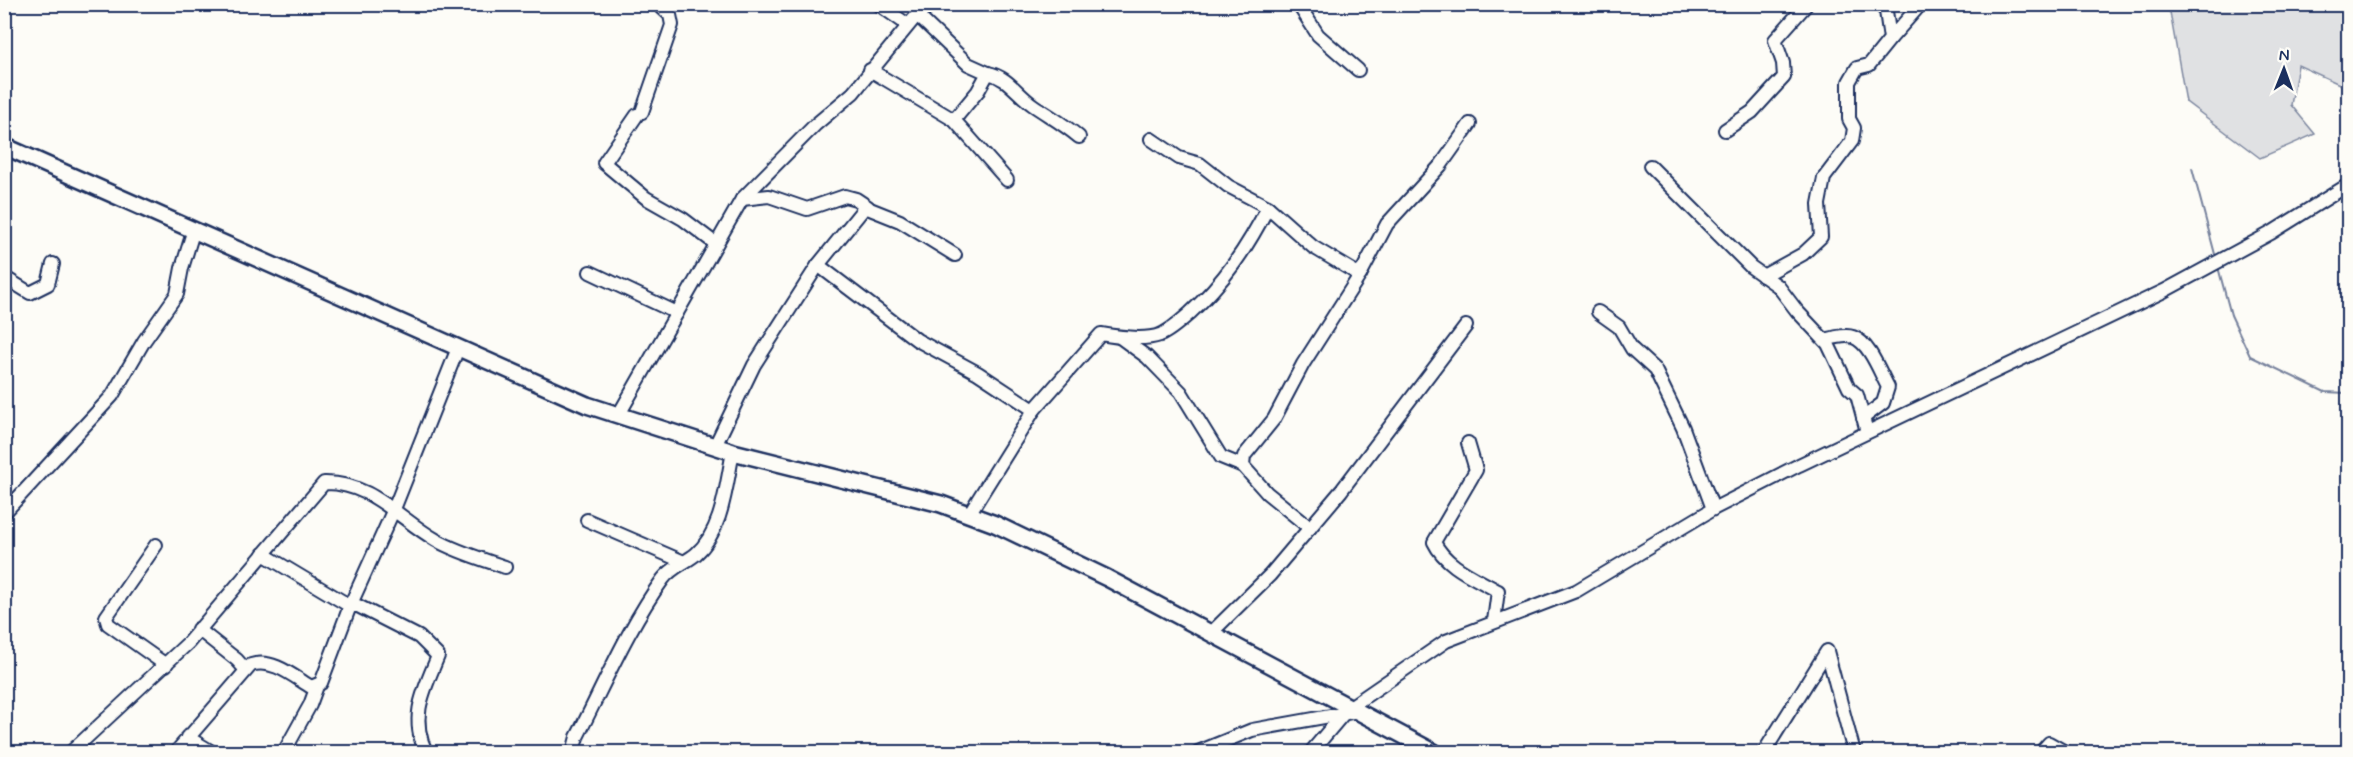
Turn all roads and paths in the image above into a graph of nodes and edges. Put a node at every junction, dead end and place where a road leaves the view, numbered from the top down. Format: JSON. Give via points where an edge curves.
{"nodes":[{"id":1,"x":658,"y":4,"type":"edge"},
{"id":2,"x":878,"y":4,"type":"edge"},
{"id":3,"x":932,"y":4,"type":"edge"},
{"id":4,"x":1298,"y":4,"type":"edge"},
{"id":5,"x":1807,"y":4,"type":"edge"},
{"id":6,"x":1879,"y":4,"type":"edge"},
{"id":7,"x":1922,"y":4,"type":"edge"},
{"id":8,"x":917,"y":15,"type":"junction"},
{"id":9,"x":908,"y":25,"type":"junction"},
{"id":10,"x":1890,"y":39,"type":"junction"},
{"id":11,"x":870,"y":70,"type":"junction"},
{"id":12,"x":1358,"y":70,"type":"dead end"},
{"id":13,"x":988,"y":73,"type":"junction"},
{"id":14,"x":954,"y":120,"type":"junction"},
{"id":15,"x":1470,"y":124,"type":"dead end"},
{"id":16,"x":1725,"y":130,"type":"dead end"},
{"id":17,"x":1079,"y":136,"type":"dead end"},
{"id":18,"x":1151,"y":139,"type":"dead end"},
{"id":19,"x":4,"y":146,"type":"edge"},
{"id":20,"x":1650,"y":166,"type":"dead end"},
{"id":21,"x":1007,"y":180,"type":"dead end"},
{"id":22,"x":2349,"y":185,"type":"edge"},
{"id":23,"x":742,"y":199,"type":"junction"},
{"id":24,"x":868,"y":207,"type":"junction"},
{"id":25,"x":1268,"y":207,"type":"junction"},
{"id":26,"x":194,"y":230,"type":"junction"},
{"id":27,"x":716,"y":244,"type":"junction"},
{"id":28,"x":955,"y":255,"type":"dead end"},
{"id":29,"x":53,"y":264,"type":"dead end"},
{"id":30,"x":818,"y":266,"type":"junction"},
{"id":31,"x":590,"y":272,"type":"dead end"},
{"id":32,"x":1360,"y":275,"type":"junction"},
{"id":33,"x":1763,"y":276,"type":"junction"},
{"id":34,"x":4,"y":277,"type":"edge"},
{"id":35,"x":1598,"y":312,"type":"dead end"},
{"id":36,"x":677,"y":313,"type":"junction"},
{"id":37,"x":1466,"y":326,"type":"dead end"},
{"id":38,"x":1121,"y":338,"type":"junction"},
{"id":39,"x":1825,"y":340,"type":"junction"},
{"id":40,"x":458,"y":348,"type":"junction"},
{"id":41,"x":1035,"y":410,"type":"junction"},
{"id":42,"x":618,"y":416,"type":"junction"},
{"id":43,"x":1863,"y":418,"type":"junction"},
{"id":44,"x":1867,"y":432,"type":"junction"},
{"id":45,"x":1468,"y":443,"type":"dead end"},
{"id":46,"x":715,"y":446,"type":"junction"},
{"id":47,"x":733,"y":452,"type":"junction"},
{"id":48,"x":1243,"y":466,"type":"junction"},
{"id":49,"x":394,"y":509,"type":"junction"},
{"id":50,"x":1713,"y":509,"type":"junction"},
{"id":51,"x":4,"y":513,"type":"edge"},
{"id":52,"x":969,"y":514,"type":"junction"},
{"id":53,"x":587,"y":520,"type":"dead end"},
{"id":54,"x":1310,"y":528,"type":"junction"},
{"id":55,"x":156,"y":545,"type":"dead end"},
{"id":56,"x":263,"y":554,"type":"junction"},
{"id":57,"x":684,"y":562,"type":"junction"},
{"id":58,"x":505,"y":567,"type":"dead end"},
{"id":59,"x":350,"y":606,"type":"junction"},
{"id":60,"x":1494,"y":621,"type":"junction"},
{"id":61,"x":198,"y":629,"type":"junction"},
{"id":62,"x":1210,"y":634,"type":"junction"},
{"id":63,"x":166,"y":665,"type":"junction"},
{"id":64,"x":244,"y":669,"type":"junction"},
{"id":65,"x":317,"y":686,"type":"junction"},
{"id":66,"x":1351,"y":710,"type":"junction"},
{"id":67,"x":187,"y":737,"type":"junction"},
{"id":68,"x":575,"y":752,"type":"edge"},
{"id":69,"x":71,"y":753,"type":"edge"},
{"id":70,"x":176,"y":753,"type":"edge"},
{"id":71,"x":212,"y":753,"type":"edge"},
{"id":72,"x":284,"y":753,"type":"edge"},
{"id":73,"x":426,"y":753,"type":"edge"},
{"id":74,"x":1198,"y":753,"type":"edge"},
{"id":75,"x":1311,"y":753,"type":"edge"},
{"id":76,"x":1434,"y":753,"type":"edge"},
{"id":77,"x":1764,"y":753,"type":"edge"},
{"id":78,"x":1854,"y":753,"type":"edge"},
{"id":79,"x":2042,"y":753,"type":"edge"},
{"id":80,"x":2066,"y":753,"type":"edge"}],
"edges":[{"from":1,"to":27,"type":"street","via":[[670,15],[672,25],[640,114],[604,163],[646,198]]},
{"from":2,"to":9,"type":"street"},
{"from":3,"to":8,"type":"street"},
{"from":4,"to":12,"type":"street","via":[[1318,35]]},
{"from":5,"to":16,"type":"street","via":[[1775,39],[1784,63],[1784,76],[1752,112]]},
{"from":6,"to":10,"type":"street","via":[[1886,11]]},
{"from":7,"to":10,"type":"street"},
{"from":8,"to":9,"type":"street"},
{"from":8,"to":13,"type":"street","via":[[968,64]]},
{"from":9,"to":11,"type":"street"},
{"from":10,"to":33,"type":"street","via":[[1869,65],[1857,68],[1849,82],[1852,141],[1824,178],[1819,204],[1821,237],[1803,254]]},
{"from":11,"to":14,"type":"street"},
{"from":11,"to":23,"type":"street","via":[[853,93],[815,125]]},
{"from":13,"to":14,"type":"street"},
{"from":13,"to":17,"type":"street","via":[[1001,76]]},
{"from":14,"to":21,"type":"street"},
{"from":15,"to":32,"type":"street","via":[[1441,165],[1388,224]]},
{"from":18,"to":25,"type":"street","via":[[1179,158],[1200,164],[1228,186]]},
{"from":19,"to":26,"type":"main road"},
{"from":20,"to":33,"type":"street"},
{"from":22,"to":44,"type":"street","via":[[2164,291]]},
{"from":23,"to":24,"type":"street","via":[[769,196],[807,209],[845,196]]},
{"from":23,"to":27,"type":"street"},
{"from":24,"to":28,"type":"street","via":[[900,221]]},
{"from":24,"to":30,"type":"street","via":[[855,217]]},
{"from":25,"to":32,"type":"street","via":[[1313,247]]},
{"from":25,"to":38,"type":"street","via":[[1249,246],[1215,290],[1185,317],[1158,336]]},
{"from":26,"to":40,"type":"main road"},
{"from":26,"to":51,"type":"street","via":[[177,294],[112,396]]},
{"from":27,"to":36,"type":"street"},
{"from":29,"to":34,"type":"street","via":[[48,284],[30,292]]},
{"from":30,"to":41,"type":"street","via":[[917,340]]},
{"from":30,"to":46,"type":"street","via":[[754,365]]},
{"from":31,"to":36,"type":"street"},
{"from":32,"to":48,"type":"street","via":[[1303,364],[1274,419],[1244,456]]},
{"from":33,"to":39,"type":"street","via":[[1778,286]]},
{"from":35,"to":50,"type":"street","via":[[1619,327],[1632,349],[1655,370],[1683,428]]},
{"from":36,"to":42,"type":"street"},
{"from":37,"to":54,"type":"street"},
{"from":38,"to":41,"type":"street","via":[[1101,334]]},
{"from":38,"to":48,"type":"street","via":[[1147,357],[1181,392],[1221,457]]},
{"from":39,"to":43,"type":"street","via":[[1857,395]]},
{"from":39,"to":43,"type":"street","via":[[1854,337],[1866,347],[1888,387],[1883,404]]},
{"from":40,"to":42,"type":"main road"},
{"from":40,"to":49,"type":"street"},
{"from":41,"to":52,"type":"street"},
{"from":42,"to":46,"type":"main road"},
{"from":43,"to":44,"type":"street"},
{"from":44,"to":50,"type":"street"},
{"from":45,"to":60,"type":"street","via":[[1476,470],[1434,542],[1438,552],[1466,574],[1498,591]]},
{"from":46,"to":47,"type":"main road"},
{"from":47,"to":52,"type":"main road"},
{"from":47,"to":57,"type":"street","via":[[714,530],[697,553]]},
{"from":48,"to":54,"type":"street","via":[[1267,493]]},
{"from":49,"to":56,"type":"street","via":[[367,491],[324,483]]},
{"from":49,"to":58,"type":"street","via":[[439,542]]},
{"from":49,"to":59,"type":"street"},
{"from":50,"to":60,"type":"street","via":[[1576,591]]},
{"from":52,"to":62,"type":"main road","via":[[1046,547]]},
{"from":53,"to":57,"type":"street"},
{"from":54,"to":62,"type":"street","via":[[1270,575]]},
{"from":55,"to":63,"type":"street","via":[[106,617],[108,624]]},
{"from":56,"to":59,"type":"street"},
{"from":56,"to":61,"type":"street"},
{"from":57,"to":68,"type":"street","via":[[664,578],[631,633],[577,737]]},
{"from":59,"to":65,"type":"street"},
{"from":59,"to":73,"type":"street","via":[[358,606],[419,637],[438,656],[417,716]]},
{"from":60,"to":66,"type":"street","via":[[1446,641]]},
{"from":61,"to":63,"type":"street"},
{"from":61,"to":64,"type":"street"},
{"from":62,"to":66,"type":"main road"},
{"from":63,"to":69,"type":"street"},
{"from":64,"to":65,"type":"street","via":[[258,662],[267,663],[311,687]]},
{"from":64,"to":67,"type":"street"},
{"from":65,"to":72,"type":"street"},
{"from":66,"to":74,"type":"street","via":[[1252,730]]},
{"from":66,"to":75,"type":"street"},
{"from":66,"to":76,"type":"main road"},
{"from":67,"to":70,"type":"street"},
{"from":67,"to":71,"type":"street"},
{"from":77,"to":78,"type":"street","via":[[1827,651]]},
{"from":79,"to":80,"type":"street","via":[[2049,743]]}]}
